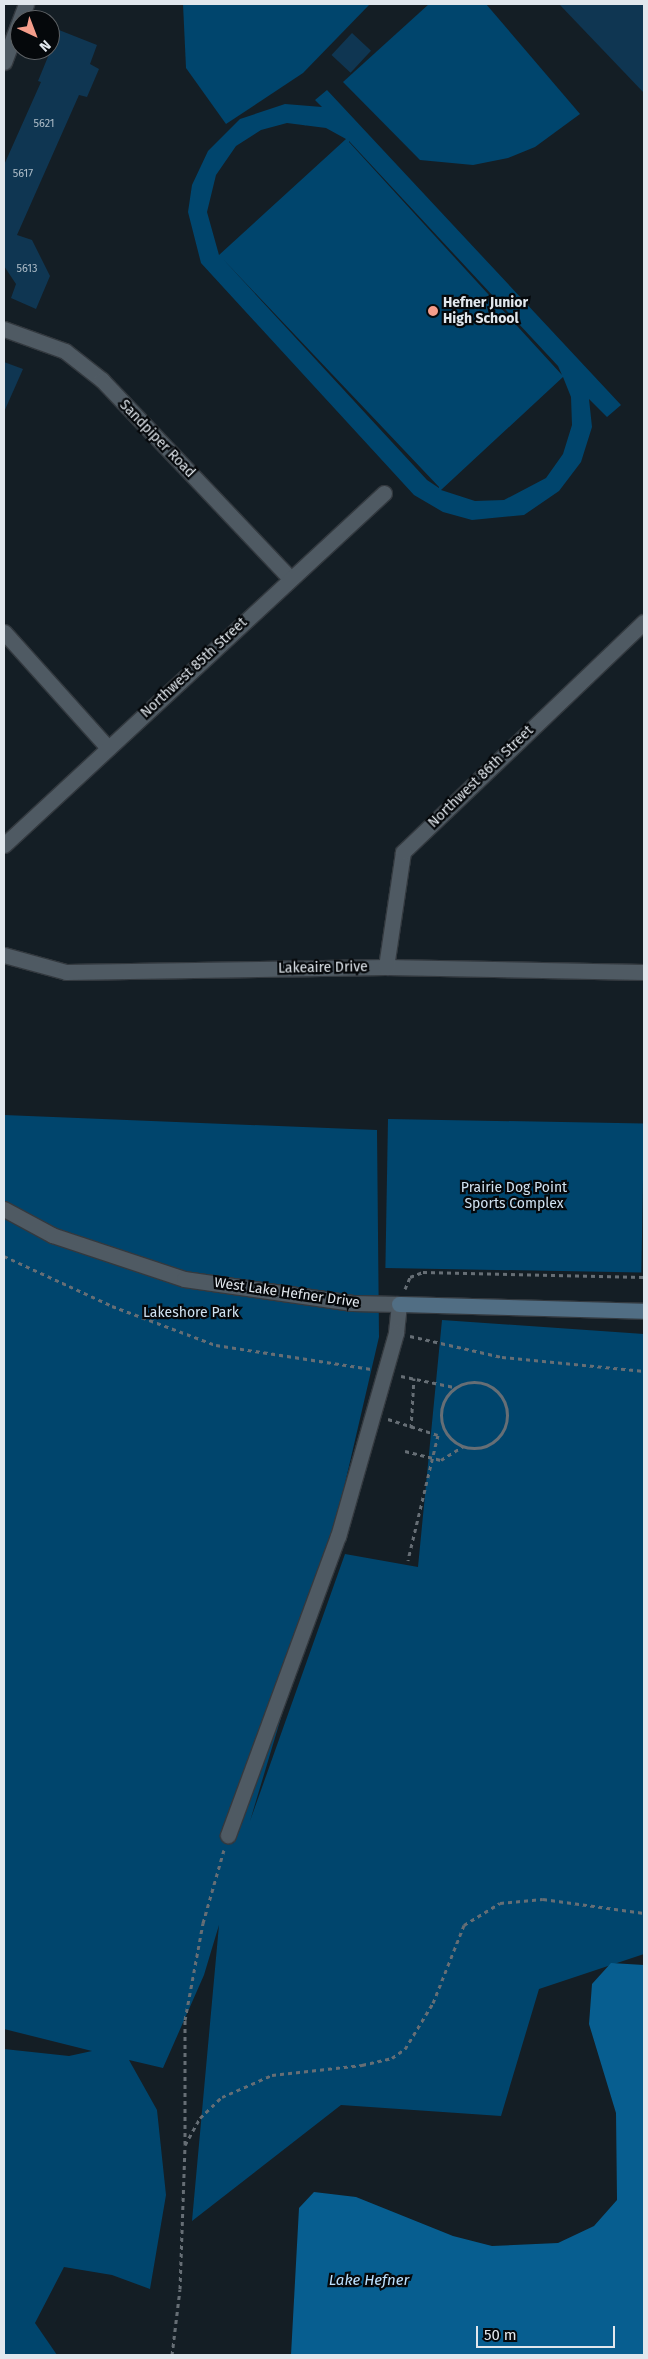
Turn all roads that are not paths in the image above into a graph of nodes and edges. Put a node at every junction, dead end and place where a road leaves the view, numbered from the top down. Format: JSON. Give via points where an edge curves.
{"nodes":[{"id":1,"x":26,"y":4,"type":"edge"},
{"id":2,"x":4,"y":62,"type":"edge"},
{"id":3,"x":4,"y":328,"type":"edge"},
{"id":4,"x":384,"y":493,"type":"dead end"},
{"id":5,"x":290,"y":578,"type":"junction"},
{"id":6,"x":644,"y":622,"type":"edge"},
{"id":7,"x":4,"y":632,"type":"edge"},
{"id":8,"x":108,"y":748,"type":"junction"},
{"id":9,"x":4,"y":845,"type":"edge"},
{"id":10,"x":4,"y":955,"type":"edge"},
{"id":11,"x":386,"y":967,"type":"junction"},
{"id":12,"x":644,"y":972,"type":"edge"},
{"id":13,"x":4,"y":1209,"type":"edge"},
{"id":14,"x":399,"y":1304,"type":"junction"},
{"id":15,"x":644,"y":1311,"type":"edge"},
{"id":16,"x":228,"y":1835,"type":"road end"}],
"edges":[{"from":1,"to":2,"type":"street"},
{"from":3,"to":5,"type":"street","name":"Sandpiper Road","via":[[65,351],[102,380]]},
{"from":4,"to":5,"type":"street","name":"Northwest 85th Street"},
{"from":5,"to":8,"type":"street","name":"Northwest 85th Street"},
{"from":6,"to":11,"type":"street","name":"Northwest 86th Street","via":[[402,852]]},
{"from":7,"to":8,"type":"street"},
{"from":8,"to":9,"type":"street","name":"Northwest 85th Street"},
{"from":10,"to":11,"type":"street","name":"Lakeaire Drive","via":[[66,972]]},
{"from":11,"to":12,"type":"street","name":"Lakeaire Drive"},
{"from":13,"to":14,"type":"street","name":"West Lake Hefner Drive","via":[[52,1235],[184,1279],[352,1303]]},
{"from":14,"to":15,"type":"street","name":"West Lake Hefner Drive"},
{"from":14,"to":16,"type":"street","via":[[396,1333],[338,1536]]}]}
